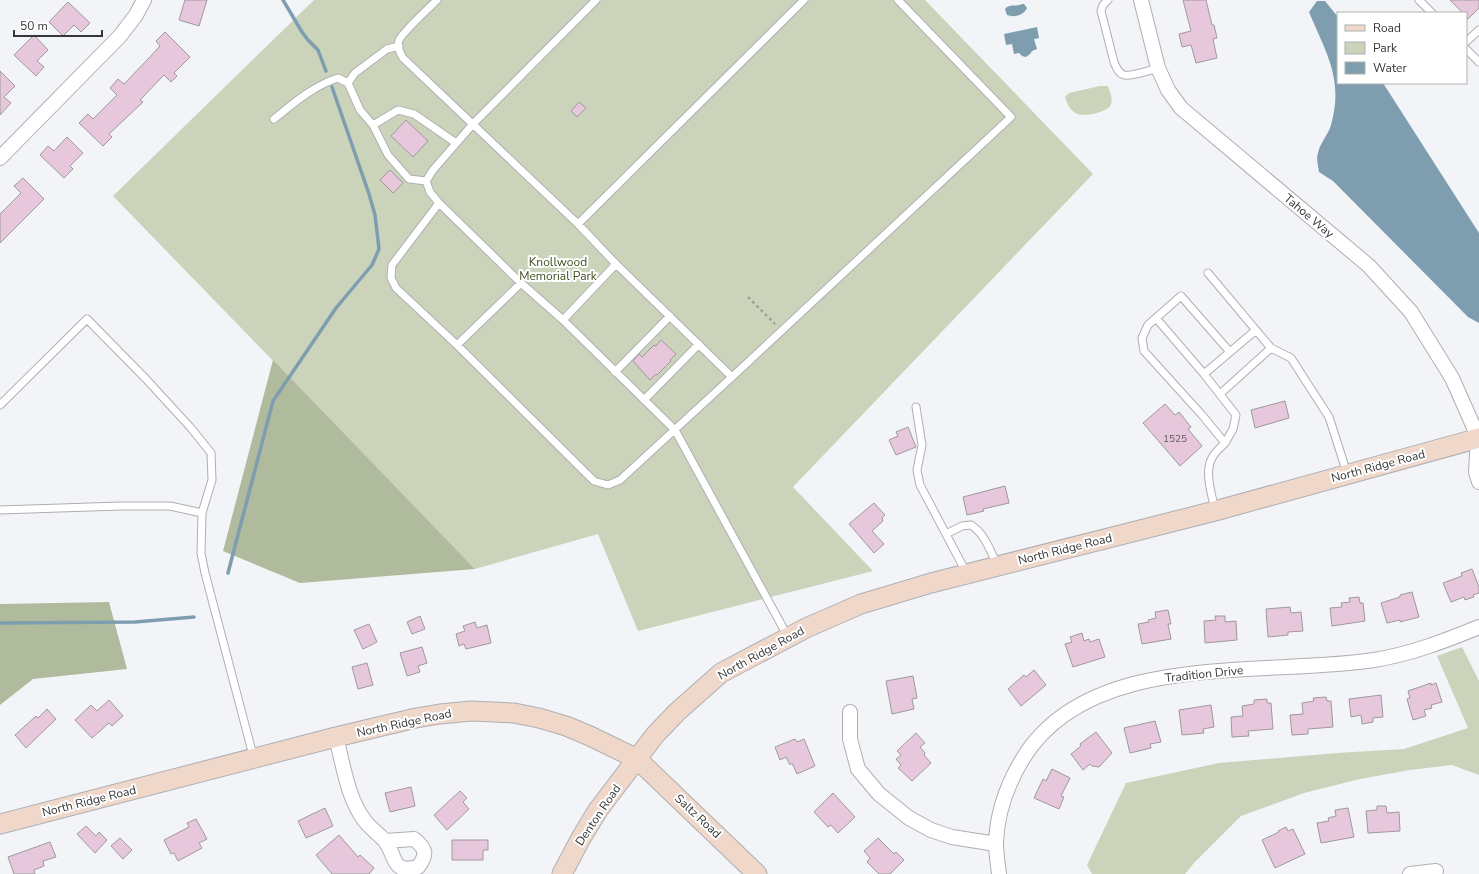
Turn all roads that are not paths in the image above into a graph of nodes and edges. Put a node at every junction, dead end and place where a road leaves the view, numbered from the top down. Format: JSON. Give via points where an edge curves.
{"nodes":[{"id":1,"x":144,"y":0,"type":"edge"},
{"id":2,"x":437,"y":0,"type":"edge"},
{"id":3,"x":596,"y":0,"type":"edge"},
{"id":4,"x":804,"y":0,"type":"edge"},
{"id":5,"x":898,"y":0,"type":"edge"},
{"id":6,"x":1108,"y":0,"type":"edge"},
{"id":7,"x":1140,"y":0,"type":"edge"},
{"id":8,"x":1419,"y":0,"type":"edge"},
{"id":9,"x":1431,"y":12,"type":"edge"},
{"id":10,"x":1479,"y":30,"type":"edge"},
{"id":11,"x":1467,"y":41,"type":"edge"},
{"id":12,"x":399,"y":46,"type":"junction"},
{"id":13,"x":1467,"y":50,"type":"edge"},
{"id":14,"x":1479,"y":62,"type":"edge"},
{"id":15,"x":1158,"y":68,"type":"junction"},
{"id":16,"x":348,"y":83,"type":"junction"},
{"id":17,"x":274,"y":119,"type":"dead end"},
{"id":18,"x":473,"y":124,"type":"junction"},
{"id":19,"x":373,"y":125,"type":"junction"},
{"id":20,"x":456,"y":143,"type":"junction"},
{"id":21,"x":0,"y":158,"type":"edge"},
{"id":22,"x":426,"y":181,"type":"junction"},
{"id":23,"x":440,"y":203,"type":"junction"},
{"id":24,"x":578,"y":224,"type":"junction"},
{"id":25,"x":616,"y":264,"type":"junction"},
{"id":26,"x":1208,"y":273,"type":"dead end"},
{"id":27,"x":521,"y":283,"type":"junction"},
{"id":28,"x":670,"y":316,"type":"junction"},
{"id":29,"x":1156,"y":318,"type":"junction"},
{"id":30,"x":563,"y":320,"type":"junction"},
{"id":31,"x":1256,"y":330,"type":"junction"},
{"id":32,"x":699,"y":344,"type":"junction"},
{"id":33,"x":457,"y":345,"type":"junction"},
{"id":34,"x":1271,"y":348,"type":"junction"},
{"id":35,"x":1230,"y":352,"type":"junction"},
{"id":36,"x":615,"y":372,"type":"junction"},
{"id":37,"x":1204,"y":374,"type":"junction"},
{"id":38,"x":732,"y":377,"type":"junction"},
{"id":39,"x":1220,"y":394,"type":"junction"},
{"id":40,"x":644,"y":400,"type":"junction"},
{"id":41,"x":0,"y":405,"type":"edge"},
{"id":42,"x":916,"y":407,"type":"dead end"},
{"id":43,"x":675,"y":430,"type":"junction"},
{"id":44,"x":1479,"y":439,"type":"edge"},
{"id":45,"x":1225,"y":443,"type":"junction"},
{"id":46,"x":1347,"y":474,"type":"junction"},
{"id":47,"x":1479,"y":482,"type":"edge"},
{"id":48,"x":0,"y":510,"type":"edge"},
{"id":49,"x":1216,"y":510,"type":"junction"},
{"id":50,"x":202,"y":513,"type":"junction"},
{"id":51,"x":946,"y":534,"type":"junction"},
{"id":52,"x":997,"y":566,"type":"junction"},
{"id":53,"x":967,"y":574,"type":"junction"},
{"id":54,"x":1479,"y":627,"type":"edge"},
{"id":55,"x":788,"y":637,"type":"junction"},
{"id":56,"x":850,"y":712,"type":"dead end"},
{"id":57,"x":336,"y":737,"type":"junction"},
{"id":58,"x":254,"y":759,"type":"junction"},
{"id":59,"x":637,"y":759,"type":"junction"},
{"id":60,"x":0,"y":824,"type":"edge"},
{"id":61,"x":385,"y":841,"type":"dead end"},
{"id":62,"x":996,"y":844,"type":"junction"},
{"id":63,"x":1436,"y":871,"type":"dead end"},
{"id":64,"x":562,"y":874,"type":"edge"},
{"id":65,"x":758,"y":874,"type":"edge"},
{"id":66,"x":999,"y":874,"type":"edge"},
{"id":67,"x":1410,"y":874,"type":"edge"}],
"edges":[{"from":1,"to":21,"type":"street","via":[[120,36]]},
{"from":2,"to":12,"type":"lane","via":[[399,40]]},
{"from":3,"to":18,"type":"lane"},
{"from":4,"to":24,"type":"lane"},
{"from":5,"to":38,"type":"lane","via":[[1011,117]]},
{"from":6,"to":15,"type":"lane","via":[[1101,11],[1118,70],[1130,75]]},
{"from":7,"to":15,"type":"street","name":"Tahoe Way"},
{"from":8,"to":9,"type":"lane"},
{"from":10,"to":11,"type":"lane"},
{"from":12,"to":16,"type":"lane","via":[[387,49],[355,74]]},
{"from":12,"to":18,"type":"lane","via":[[403,58]]},
{"from":13,"to":14,"type":"lane"},
{"from":15,"to":44,"type":"street","name":"Tahoe Way","via":[[1168,90],[1181,108],[1369,266],[1411,312],[1452,378]]},
{"from":16,"to":17,"type":"lane","via":[[338,78],[324,82]]},
{"from":16,"to":19,"type":"lane","via":[[360,110]]},
{"from":18,"to":20,"type":"lane"},
{"from":18,"to":24,"type":"lane"},
{"from":19,"to":20,"type":"lane","via":[[398,110],[414,114]]},
{"from":19,"to":22,"type":"lane","via":[[388,155],[409,179]]},
{"from":20,"to":22,"type":"lane"},
{"from":22,"to":23,"type":"lane","via":[[430,192]]},
{"from":23,"to":27,"type":"lane"},
{"from":23,"to":33,"type":"lane","via":[[392,265],[392,278],[396,288]]},
{"from":24,"to":25,"type":"lane"},
{"from":25,"to":28,"type":"lane"},
{"from":25,"to":30,"type":"lane"},
{"from":26,"to":31,"type":"lane"},
{"from":27,"to":30,"type":"lane"},
{"from":27,"to":33,"type":"lane"},
{"from":28,"to":32,"type":"lane"},
{"from":28,"to":36,"type":"lane"},
{"from":29,"to":35,"type":"lane","via":[[1181,296]]},
{"from":29,"to":37,"type":"lane"},
{"from":29,"to":45,"type":"lane","via":[[1148,325],[1142,338],[1144,351]]},
{"from":30,"to":36,"type":"lane"},
{"from":31,"to":34,"type":"lane"},
{"from":31,"to":35,"type":"lane"},
{"from":32,"to":38,"type":"lane"},
{"from":32,"to":40,"type":"lane"},
{"from":33,"to":43,"type":"lane","via":[[594,481],[608,484],[620,480]]},
{"from":34,"to":39,"type":"lane"},
{"from":34,"to":46,"type":"lane","via":[[1290,358],[1329,417]]},
{"from":35,"to":37,"type":"lane"},
{"from":36,"to":40,"type":"lane"},
{"from":37,"to":39,"type":"lane"},
{"from":38,"to":43,"type":"lane"},
{"from":39,"to":45,"type":"lane","via":[[1236,415],[1235,430]]},
{"from":40,"to":43,"type":"lane"},
{"from":41,"to":50,"type":"lane","via":[[87,319],[146,379],[211,453],[212,480]]},
{"from":42,"to":51,"type":"lane","via":[[922,445],[917,470],[920,485]]},
{"from":43,"to":55,"type":"lane"},
{"from":44,"to":46,"type":"street","name":"North Ridge Road"},
{"from":44,"to":47,"type":"street","via":[[1476,472]]},
{"from":45,"to":49,"type":"lane","via":[[1209,465]]},
{"from":46,"to":49,"type":"street","name":"North Ridge Road"},
{"from":48,"to":50,"type":"lane","via":[[170,506]]},
{"from":49,"to":52,"type":"street","name":"North Ridge Road"},
{"from":50,"to":58,"type":"lane","via":[[201,553],[205,573]]},
{"from":51,"to":52,"type":"lane","via":[[962,526],[971,525],[985,539]]},
{"from":51,"to":53,"type":"lane"},
{"from":52,"to":53,"type":"street","name":"North Ridge Road"},
{"from":53,"to":55,"type":"street","name":"North Ridge Road","via":[[861,604]]},
{"from":54,"to":62,"type":"street","name":"Tradition Drive","via":[[1422,649],[1374,660],[1164,677],[1097,697],[1052,725],[1026,752],[1005,793]]},
{"from":55,"to":59,"type":"street","name":"North Ridge Road","via":[[721,673],[677,712]]},
{"from":56,"to":62,"type":"street","via":[[850,739],[858,770],[879,794],[909,818],[931,830],[952,837]]},
{"from":57,"to":58,"type":"street","name":"North Ridge Road"},
{"from":57,"to":59,"type":"street","name":"North Ridge Road","via":[[440,714],[471,711],[514,713],[566,726]]},
{"from":57,"to":61,"type":"street","via":[[354,801],[365,822]]},
{"from":58,"to":60,"type":"street","name":"North Ridge Road"},
{"from":59,"to":64,"type":"street","name":"Denton Road","via":[[598,810]]},
{"from":59,"to":65,"type":"street","name":"Saltz Road"},
{"from":62,"to":66,"type":"street","name":"Tradition Drive"},
{"from":63,"to":67,"type":"street"}]}
